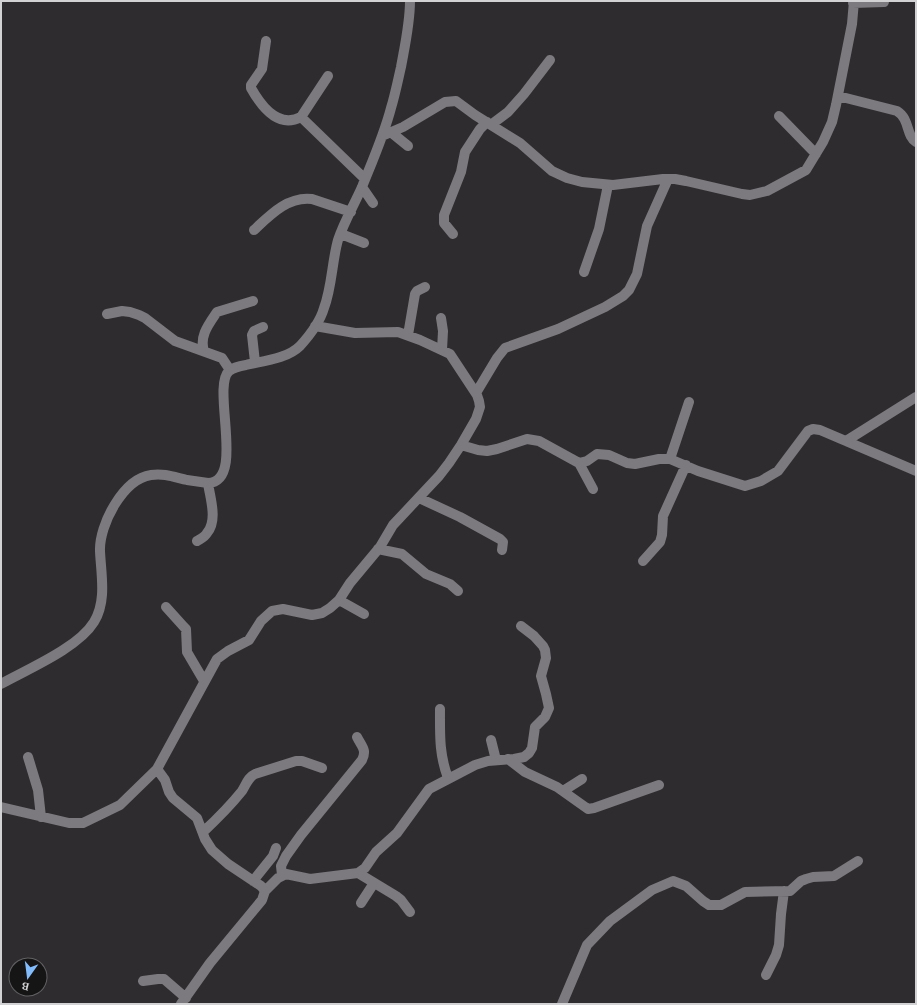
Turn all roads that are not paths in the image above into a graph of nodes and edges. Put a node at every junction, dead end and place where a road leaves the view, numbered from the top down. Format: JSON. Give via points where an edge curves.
{"nodes":[{"id":1,"x":410,"y":1,"type":"edge"},
{"id":2,"x":854,"y":2,"type":"edge"},
{"id":3,"x":884,"y":2,"type":"dead end"},
{"id":4,"x":266,"y":41,"type":"dead end"},
{"id":5,"x":550,"y":60,"type":"dead end"},
{"id":6,"x":328,"y":76,"type":"dead end"},
{"id":7,"x":838,"y":96,"type":"junction"},
{"id":8,"x":779,"y":116,"type":"dead end"},
{"id":9,"x":301,"y":117,"type":"junction"},
{"id":10,"x":489,"y":123,"type":"junction"},
{"id":11,"x":387,"y":134,"type":"junction"},
{"id":12,"x":916,"y":142,"type":"edge"},
{"id":13,"x":408,"y":146,"type":"dead end"},
{"id":14,"x":816,"y":154,"type":"junction"},
{"id":15,"x":668,"y":179,"type":"junction"},
{"id":16,"x":363,"y":183,"type":"junction"},
{"id":17,"x":608,"y":185,"type":"junction"},
{"id":18,"x":373,"y":203,"type":"dead end"},
{"id":19,"x":351,"y":212,"type":"junction"},
{"id":20,"x":254,"y":230,"type":"dead end"},
{"id":21,"x":341,"y":234,"type":"junction"},
{"id":22,"x":453,"y":234,"type":"dead end"},
{"id":23,"x":364,"y":243,"type":"dead end"},
{"id":24,"x":584,"y":272,"type":"dead end"},
{"id":25,"x":425,"y":287,"type":"dead end"},
{"id":26,"x":254,"y":301,"type":"dead end"},
{"id":27,"x":107,"y":314,"type":"dead end"},
{"id":28,"x":441,"y":318,"type":"dead end"},
{"id":29,"x":315,"y":326,"type":"junction"},
{"id":30,"x":263,"y":327,"type":"dead end"},
{"id":31,"x":408,"y":335,"type":"junction"},
{"id":32,"x":442,"y":350,"type":"junction"},
{"id":33,"x":204,"y":351,"type":"junction"},
{"id":34,"x":256,"y":362,"type":"junction"},
{"id":35,"x":230,"y":370,"type":"junction"},
{"id":36,"x":476,"y":393,"type":"junction"},
{"id":37,"x":916,"y":397,"type":"edge"},
{"id":38,"x":690,"y":402,"type":"dead end"},
{"id":39,"x":846,"y":441,"type":"junction"},
{"id":40,"x":461,"y":445,"type":"junction"},
{"id":41,"x":670,"y":459,"type":"junction"},
{"id":42,"x":579,"y":463,"type":"junction"},
{"id":43,"x":686,"y":465,"type":"junction"},
{"id":44,"x":916,"y":471,"type":"edge"},
{"id":45,"x":208,"y":483,"type":"junction"},
{"id":46,"x":593,"y":488,"type":"dead end"},
{"id":47,"x":419,"y":498,"type":"junction"},
{"id":48,"x":197,"y":541,"type":"dead end"},
{"id":49,"x":378,"y":549,"type":"junction"},
{"id":50,"x":502,"y":550,"type":"dead end"},
{"id":51,"x":643,"y":561,"type":"dead end"},
{"id":52,"x":458,"y":591,"type":"dead end"},
{"id":53,"x":339,"y":600,"type":"junction"},
{"id":54,"x":166,"y":607,"type":"dead end"},
{"id":55,"x":364,"y":614,"type":"dead end"},
{"id":56,"x":521,"y":626,"type":"dead end"},
{"id":57,"x":204,"y":681,"type":"junction"},
{"id":58,"x":1,"y":684,"type":"edge"},
{"id":59,"x":440,"y":709,"type":"dead end"},
{"id":60,"x":357,"y":738,"type":"dead end"},
{"id":61,"x":491,"y":740,"type":"dead end"},
{"id":62,"x":28,"y":757,"type":"dead end"},
{"id":63,"x":508,"y":759,"type":"junction"},
{"id":64,"x":496,"y":760,"type":"junction"},
{"id":65,"x":322,"y":768,"type":"dead end"},
{"id":66,"x":157,"y":769,"type":"junction"},
{"id":67,"x":448,"y":778,"type":"junction"},
{"id":68,"x":582,"y":779,"type":"dead end"},
{"id":69,"x":659,"y":785,"type":"dead end"},
{"id":70,"x":563,"y":791,"type":"junction"},
{"id":71,"x":1,"y":807,"type":"edge"},
{"id":72,"x":41,"y":816,"type":"junction"},
{"id":73,"x":203,"y":832,"type":"junction"},
{"id":74,"x":276,"y":848,"type":"dead end"},
{"id":75,"x":858,"y":860,"type":"dead end"},
{"id":76,"x":358,"y":873,"type":"junction"},
{"id":77,"x":282,"y":875,"type":"junction"},
{"id":78,"x":253,"y":881,"type":"junction"},
{"id":79,"x":374,"y":883,"type":"junction"},
{"id":80,"x":264,"y":890,"type":"junction"},
{"id":81,"x":784,"y":891,"type":"junction"},
{"id":82,"x":361,"y":903,"type":"dead end"},
{"id":83,"x":410,"y":912,"type":"dead end"},
{"id":84,"x":766,"y":976,"type":"dead end"},
{"id":85,"x":143,"y":981,"type":"dead end"},
{"id":86,"x":184,"y":1001,"type":"edge"},
{"id":87,"x":562,"y":1004,"type":"edge"}],
"edges":[{"from":1,"to":11,"type":"street","via":[[405,46]]},
{"from":2,"to":3,"type":"street"},
{"from":2,"to":7,"type":"street"},
{"from":4,"to":9,"type":"street","via":[[262,69],[251,88],[265,110],[271,114],[285,120]]},
{"from":5,"to":10,"type":"street","via":[[508,112]]},
{"from":6,"to":9,"type":"street"},
{"from":7,"to":12,"type":"street","via":[[897,111],[905,118],[912,139]]},
{"from":7,"to":14,"type":"street","via":[[832,122]]},
{"from":8,"to":14,"type":"street"},
{"from":9,"to":16,"type":"street"},
{"from":10,"to":11,"type":"street","via":[[460,103],[450,100]]},
{"from":10,"to":17,"type":"street","via":[[520,144],[552,171],[582,182]]},
{"from":10,"to":22,"type":"street","via":[[465,152],[444,215],[444,223]]},
{"from":11,"to":13,"type":"street"},
{"from":11,"to":16,"type":"street"},
{"from":14,"to":15,"type":"street","via":[[806,170],[758,194],[742,194]]},
{"from":15,"to":17,"type":"street"},
{"from":15,"to":36,"type":"street","via":[[647,226],[636,274],[629,290],[598,310],[545,334],[505,348]]},
{"from":16,"to":18,"type":"street"},
{"from":16,"to":19,"type":"street"},
{"from":17,"to":24,"type":"street","via":[[599,229]]},
{"from":19,"to":20,"type":"street","via":[[305,199],[280,207]]},
{"from":19,"to":21,"type":"street"},
{"from":21,"to":23,"type":"street"},
{"from":21,"to":29,"type":"street","via":[[325,308]]},
{"from":25,"to":31,"type":"street","via":[[415,294]]},
{"from":26,"to":33,"type":"street","via":[[218,312],[202,337]]},
{"from":27,"to":33,"type":"street","via":[[122,311],[139,315],[175,341]]},
{"from":28,"to":32,"type":"street"},
{"from":29,"to":31,"type":"street","via":[[354,333],[398,332]]},
{"from":29,"to":34,"type":"street","via":[[298,347],[281,357]]},
{"from":30,"to":34,"type":"street","via":[[254,331],[252,335]]},
{"from":31,"to":32,"type":"street"},
{"from":32,"to":36,"type":"street","via":[[454,358]]},
{"from":33,"to":35,"type":"street","via":[[222,358]]},
{"from":34,"to":35,"type":"street"},
{"from":35,"to":45,"type":"street","via":[[224,381],[227,430],[225,463],[220,480]]},
{"from":36,"to":40,"type":"street","via":[[480,407]]},
{"from":37,"to":39,"type":"street"},
{"from":38,"to":41,"type":"street"},
{"from":39,"to":43,"type":"street","via":[[820,430],[808,431],[778,471],[761,482],[745,486]]},
{"from":39,"to":44,"type":"street"},
{"from":40,"to":42,"type":"street","via":[[487,451],[522,440],[534,440]]},
{"from":40,"to":47,"type":"street","via":[[439,476]]},
{"from":41,"to":42,"type":"street","via":[[635,464],[609,455],[597,454]]},
{"from":41,"to":43,"type":"street"},
{"from":42,"to":46,"type":"street"},
{"from":43,"to":51,"type":"street","via":[[663,516],[660,542]]},
{"from":45,"to":48,"type":"street","via":[[212,521],[208,533]]},
{"from":45,"to":58,"type":"street","via":[[162,474],[143,477],[132,485],[118,501],[102,531],[102,595],[100,612],[93,623],[75,643]]},
{"from":47,"to":49,"type":"street","via":[[393,525]]},
{"from":47,"to":50,"type":"street","via":[[500,539],[503,542]]},
{"from":49,"to":52,"type":"street","via":[[402,554],[426,574],[450,584]]},
{"from":49,"to":53,"type":"street"},
{"from":53,"to":55,"type":"street"},
{"from":53,"to":57,"type":"street","via":[[326,611],[312,615],[283,608],[272,611],[261,621],[249,640],[217,659]]},
{"from":54,"to":57,"type":"street","via":[[184,627],[187,652]]},
{"from":56,"to":63,"type":"street","via":[[534,636],[545,650],[546,658],[541,676],[549,708],[545,717],[535,727],[529,753]]},
{"from":57,"to":66,"type":"street"},
{"from":59,"to":67,"type":"street","via":[[440,750]]},
{"from":60,"to":77,"type":"street","via":[[364,751],[362,760],[286,856],[281,866]]},
{"from":61,"to":64,"type":"street"},
{"from":62,"to":72,"type":"street","via":[[38,790]]},
{"from":63,"to":64,"type":"street"},
{"from":63,"to":70,"type":"street","via":[[525,772]]},
{"from":64,"to":67,"type":"street","via":[[475,765]]},
{"from":65,"to":73,"type":"street","via":[[296,761],[251,776],[218,819]]},
{"from":66,"to":72,"type":"street","via":[[120,805],[83,823],[69,824]]},
{"from":66,"to":73,"type":"street","via":[[173,798],[197,818]]},
{"from":67,"to":76,"type":"street","via":[[426,792],[397,833]]},
{"from":68,"to":70,"type":"street"},
{"from":69,"to":70,"type":"street","via":[[590,809],[584,808]]},
{"from":71,"to":72,"type":"street"},
{"from":73,"to":78,"type":"street","via":[[208,846],[218,857]]},
{"from":74,"to":78,"type":"street","via":[[273,856]]},
{"from":75,"to":81,"type":"street","via":[[834,876],[806,879],[793,889]]},
{"from":76,"to":77,"type":"street","via":[[310,879],[291,874]]},
{"from":76,"to":79,"type":"street"},
{"from":77,"to":80,"type":"street"},
{"from":78,"to":80,"type":"street"},
{"from":79,"to":82,"type":"street"},
{"from":79,"to":83,"type":"street","via":[[401,900]]},
{"from":80,"to":86,"type":"street","via":[[262,900],[210,963]]},
{"from":81,"to":84,"type":"street","via":[[779,945]]},
{"from":81,"to":87,"type":"street","via":[[745,892],[721,905],[709,905],[686,886],[674,881],[652,890],[610,921],[587,945]]},
{"from":85,"to":86,"type":"street","via":[[164,979]]}]}
